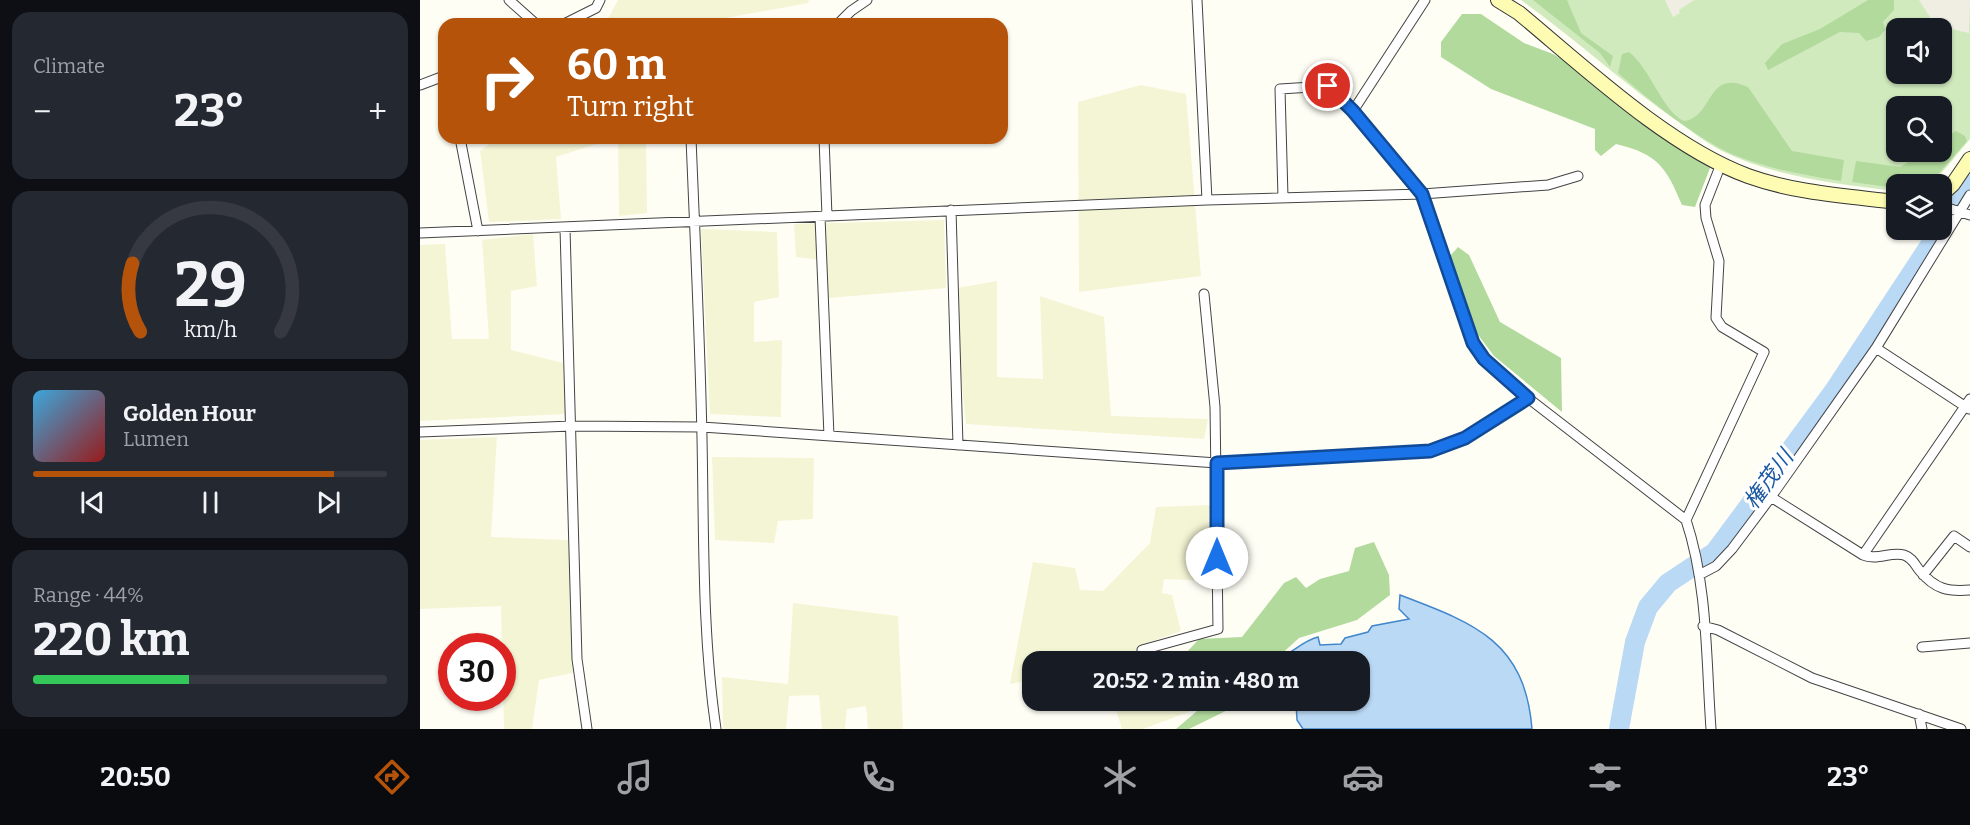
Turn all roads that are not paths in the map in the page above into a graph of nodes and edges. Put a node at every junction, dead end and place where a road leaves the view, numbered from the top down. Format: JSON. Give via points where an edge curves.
{"nodes":[{"id":1,"x":510,"y":0,"type":"edge"},
{"id":2,"x":600,"y":0,"type":"edge"},
{"id":3,"x":867,"y":0,"type":"edge"},
{"id":4,"x":1197,"y":0,"type":"edge"},
{"id":5,"x":1425,"y":0,"type":"edge"},
{"id":6,"x":1498,"y":0,"type":"edge"},
{"id":7,"x":530,"y":18,"type":"edge"},
{"id":8,"x":576,"y":18,"type":"edge"},
{"id":9,"x":844,"y":18,"type":"edge"},
{"id":10,"x":438,"y":78,"type":"edge"},
{"id":11,"x":420,"y":85,"type":"edge"},
{"id":12,"x":1353,"y":111,"type":"junction"},
{"id":13,"x":461,"y":144,"type":"edge"},
{"id":14,"x":691,"y":144,"type":"edge"},
{"id":15,"x":824,"y":144,"type":"edge"},
{"id":16,"x":1970,"y":159,"type":"edge"},
{"id":17,"x":1721,"y":164,"type":"junction"},
{"id":18,"x":1578,"y":176,"type":"dead end"},
{"id":19,"x":1952,"y":185,"type":"edge"},
{"id":20,"x":1422,"y":194,"type":"junction"},
{"id":21,"x":1970,"y":195,"type":"edge"},
{"id":22,"x":1283,"y":197,"type":"junction"},
{"id":23,"x":1207,"y":200,"type":"junction"},
{"id":24,"x":1886,"y":201,"type":"edge"},
{"id":25,"x":951,"y":210,"type":"junction"},
{"id":26,"x":1952,"y":211,"type":"edge"},
{"id":27,"x":1958,"y":213,"type":"junction"},
{"id":28,"x":1970,"y":215,"type":"edge"},
{"id":29,"x":824,"y":216,"type":"junction"},
{"id":30,"x":694,"y":223,"type":"junction"},
{"id":31,"x":565,"y":228,"type":"junction"},
{"id":32,"x":478,"y":231,"type":"junction"},
{"id":33,"x":420,"y":233,"type":"edge"},
{"id":34,"x":1204,"y":294,"type":"dead end"},
{"id":35,"x":1876,"y":348,"type":"junction"},
{"id":36,"x":1528,"y":398,"type":"junction"},
{"id":37,"x":1968,"y":405,"type":"edge"},
{"id":38,"x":572,"y":426,"type":"junction"},
{"id":39,"x":702,"y":427,"type":"junction"},
{"id":40,"x":420,"y":432,"type":"edge"},
{"id":41,"x":830,"y":436,"type":"junction"},
{"id":42,"x":958,"y":445,"type":"junction"},
{"id":43,"x":1217,"y":463,"type":"junction"},
{"id":44,"x":1771,"y":496,"type":"junction"},
{"id":45,"x":1686,"y":520,"type":"junction"},
{"id":46,"x":1970,"y":547,"type":"edge"},
{"id":47,"x":1863,"y":555,"type":"junction"},
{"id":48,"x":1699,"y":573,"type":"junction"},
{"id":49,"x":1923,"y":574,"type":"junction"},
{"id":50,"x":1970,"y":590,"type":"edge"},
{"id":51,"x":1703,"y":626,"type":"junction"},
{"id":52,"x":1970,"y":643,"type":"edge"},
{"id":53,"x":1922,"y":647,"type":"dead end"},
{"id":54,"x":1142,"y":650,"type":"dead end"},
{"id":55,"x":1919,"y":714,"type":"junction"},
{"id":56,"x":587,"y":729,"type":"edge"},
{"id":57,"x":716,"y":729,"type":"edge"},
{"id":58,"x":1711,"y":729,"type":"edge"},
{"id":59,"x":1922,"y":729,"type":"edge"},
{"id":60,"x":1962,"y":729,"type":"edge"}],
"edges":[{"from":1,"to":7,"type":"street"},
{"from":2,"to":8,"type":"street","via":[[596,8]]},
{"from":3,"to":9,"type":"street"},
{"from":4,"to":23,"type":"street"},
{"from":5,"to":12,"type":"street"},
{"from":6,"to":17,"type":"street","via":[[1672,135]]},
{"from":10,"to":11,"type":"street"},
{"from":12,"to":20,"type":"street"},
{"from":12,"to":22,"type":"street","via":[[1328,86],[1280,89]]},
{"from":13,"to":32,"type":"street"},
{"from":14,"to":30,"type":"street"},
{"from":15,"to":29,"type":"street"},
{"from":16,"to":19,"type":"street"},
{"from":17,"to":24,"type":"street","via":[[1775,184]]},
{"from":17,"to":45,"type":"street","via":[[1706,205],[1719,261],[1716,318],[1722,327],[1764,352]]},
{"from":18,"to":20,"type":"street","via":[[1548,185]]},
{"from":20,"to":22,"type":"street"},
{"from":20,"to":36,"type":"street","via":[[1473,343],[1484,359]]},
{"from":21,"to":27,"type":"street"},
{"from":22,"to":23,"type":"street"},
{"from":23,"to":25,"type":"street"},
{"from":25,"to":29,"type":"street"},
{"from":25,"to":42,"type":"street"},
{"from":26,"to":27,"type":"street"},
{"from":27,"to":28,"type":"street"},
{"from":27,"to":35,"type":"street"},
{"from":29,"to":30,"type":"street"},
{"from":29,"to":41,"type":"street"},
{"from":30,"to":31,"type":"street"},
{"from":30,"to":39,"type":"street"},
{"from":31,"to":32,"type":"street"},
{"from":31,"to":38,"type":"street"},
{"from":32,"to":33,"type":"street"},
{"from":34,"to":43,"type":"street"},
{"from":35,"to":37,"type":"street"},
{"from":35,"to":44,"type":"street"},
{"from":36,"to":43,"type":"street","via":[[1465,438],[1430,451]]},
{"from":36,"to":45,"type":"street"},
{"from":37,"to":47,"type":"street"},
{"from":38,"to":39,"type":"street"},
{"from":38,"to":40,"type":"street"},
{"from":38,"to":56,"type":"street","via":[[577,659]]},
{"from":39,"to":41,"type":"street"},
{"from":39,"to":57,"type":"street","via":[[710,686]]},
{"from":41,"to":42,"type":"street"},
{"from":42,"to":43,"type":"street"},
{"from":43,"to":54,"type":"street","via":[[1218,629]]},
{"from":44,"to":47,"type":"street"},
{"from":44,"to":48,"type":"street","via":[[1716,566]]},
{"from":45,"to":48,"type":"street"},
{"from":46,"to":49,"type":"street","via":[[1954,536]]},
{"from":47,"to":49,"type":"street","via":[[1873,559],[1902,554],[1913,560]]},
{"from":48,"to":51,"type":"street"},
{"from":49,"to":50,"type":"street","via":[[1935,586],[1952,592]]},
{"from":51,"to":55,"type":"street","via":[[1812,678]]},
{"from":51,"to":58,"type":"street"},
{"from":52,"to":53,"type":"street"},
{"from":55,"to":59,"type":"street"},
{"from":55,"to":60,"type":"street"}]}
